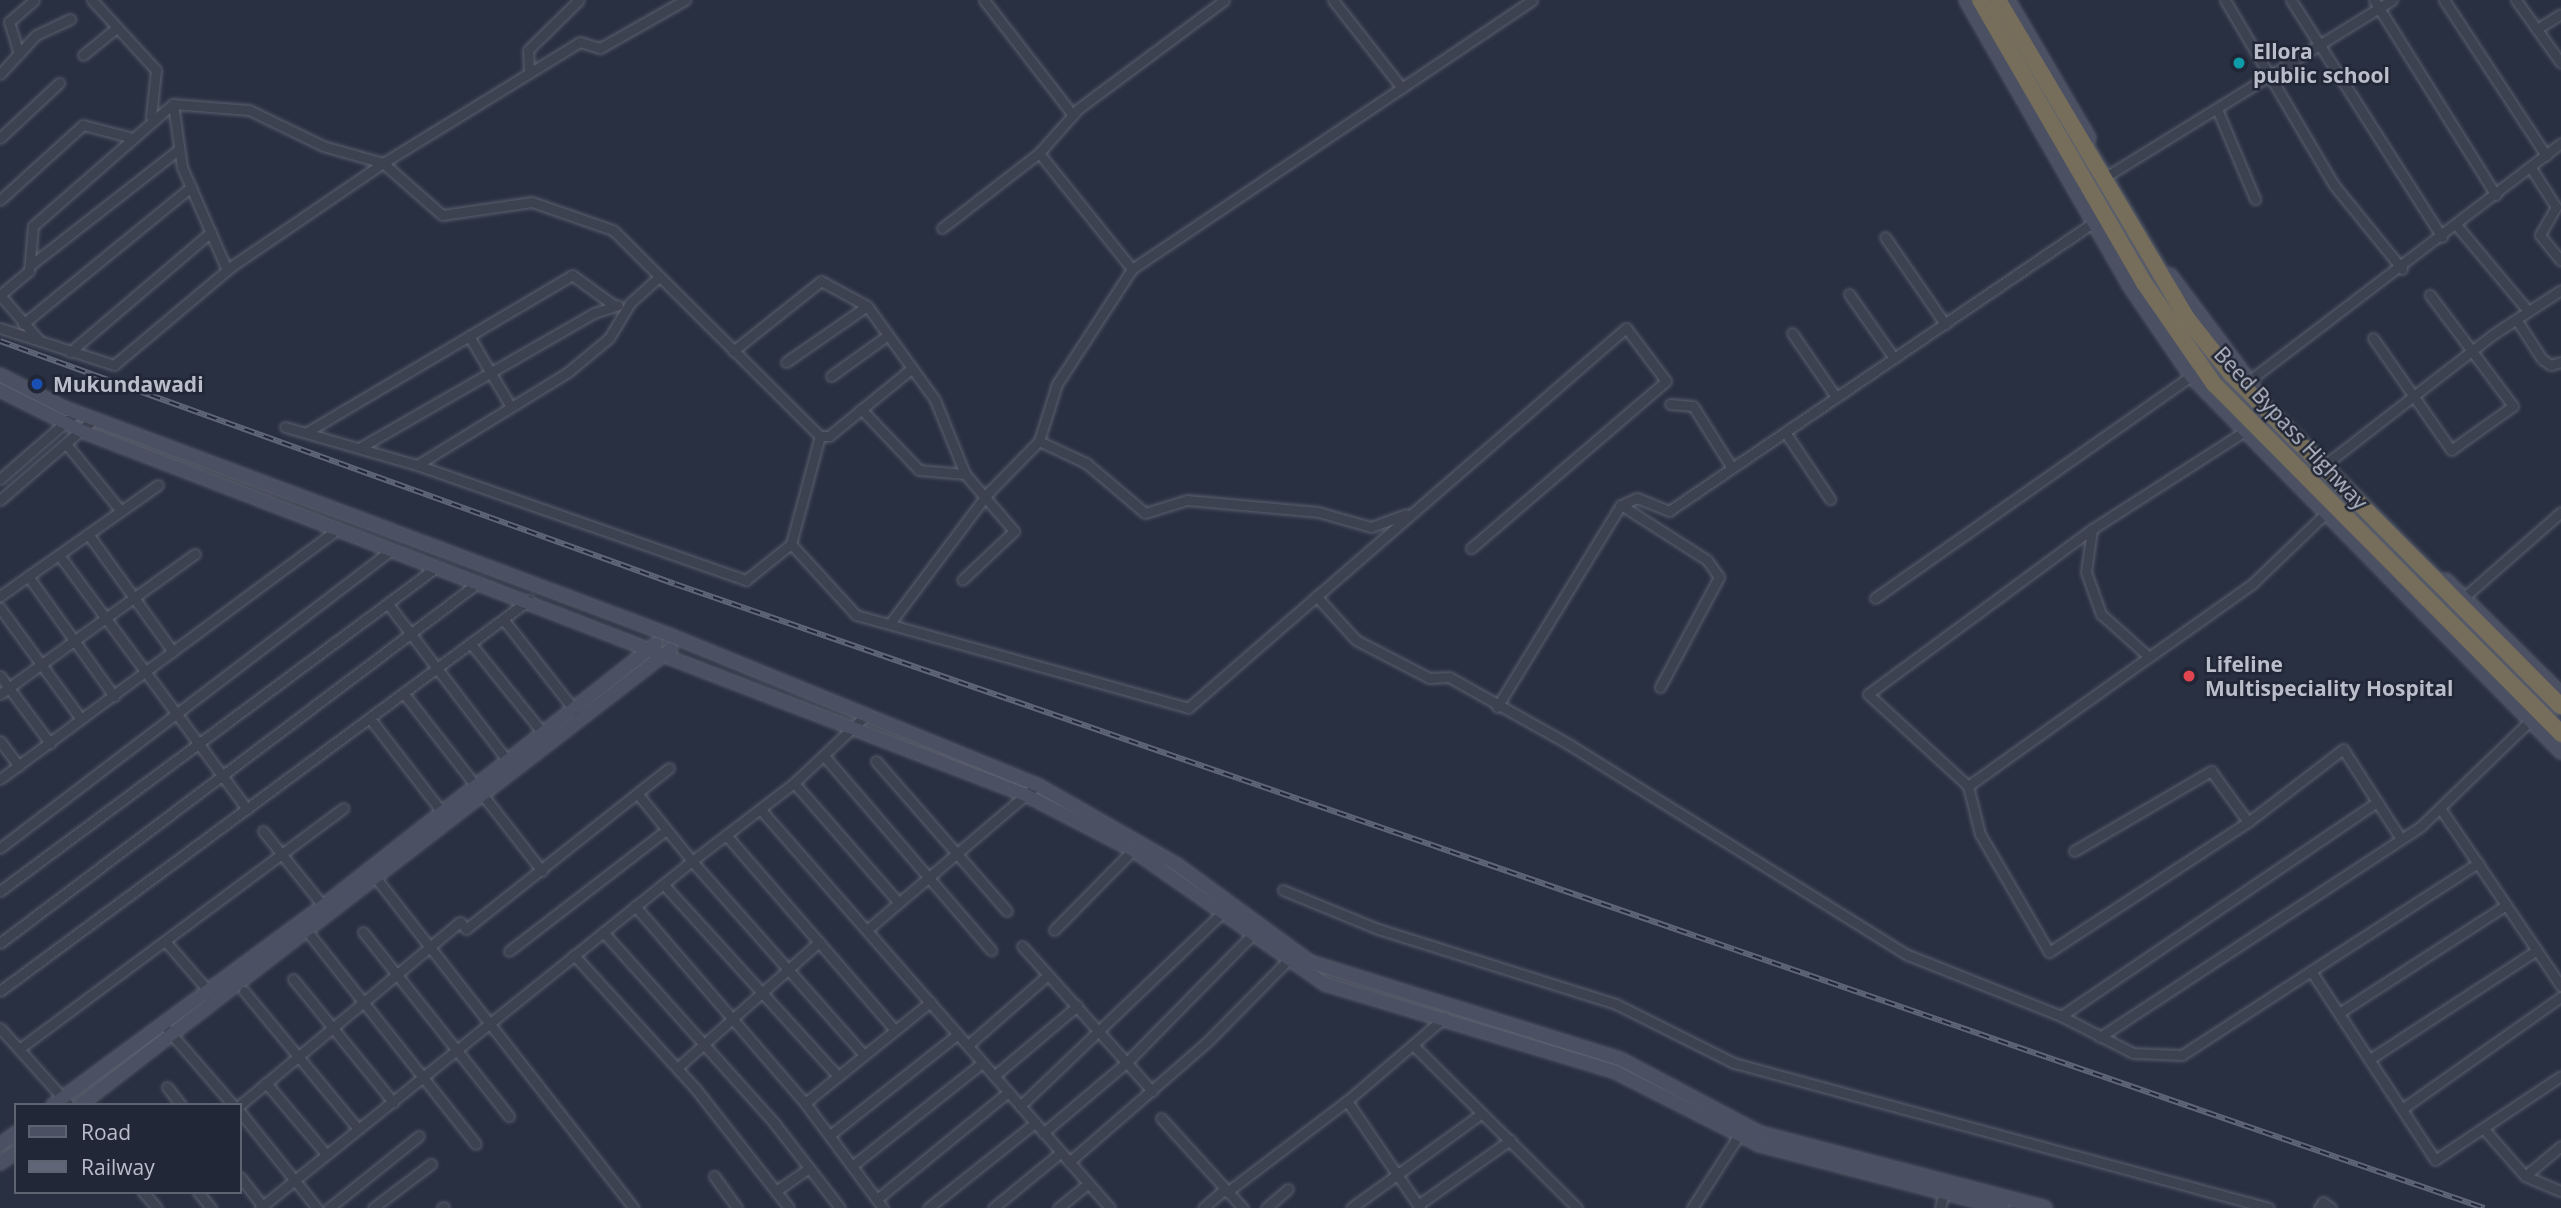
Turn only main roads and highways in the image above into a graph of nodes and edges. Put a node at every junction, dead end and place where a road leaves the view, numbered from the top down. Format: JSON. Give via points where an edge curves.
{"nodes":[{"id":1,"x":1980,"y":0,"type":"edge"},
{"id":2,"x":1998,"y":0,"type":"edge"},
{"id":3,"x":2561,"y":706,"type":"edge"},
{"id":4,"x":2561,"y":734,"type":"edge"}],
"edges":[{"from":1,"to":4,"type":"highway","name":"Beed Bypass Highway","via":[[2088,187],[2099,218],[2197,372],[2328,511],[2535,717]]},
{"from":2,"to":3,"type":"highway","name":"Beed Bypass Highway","via":[[2107,176],[2186,317],[2323,466],[2461,600]]}]}
